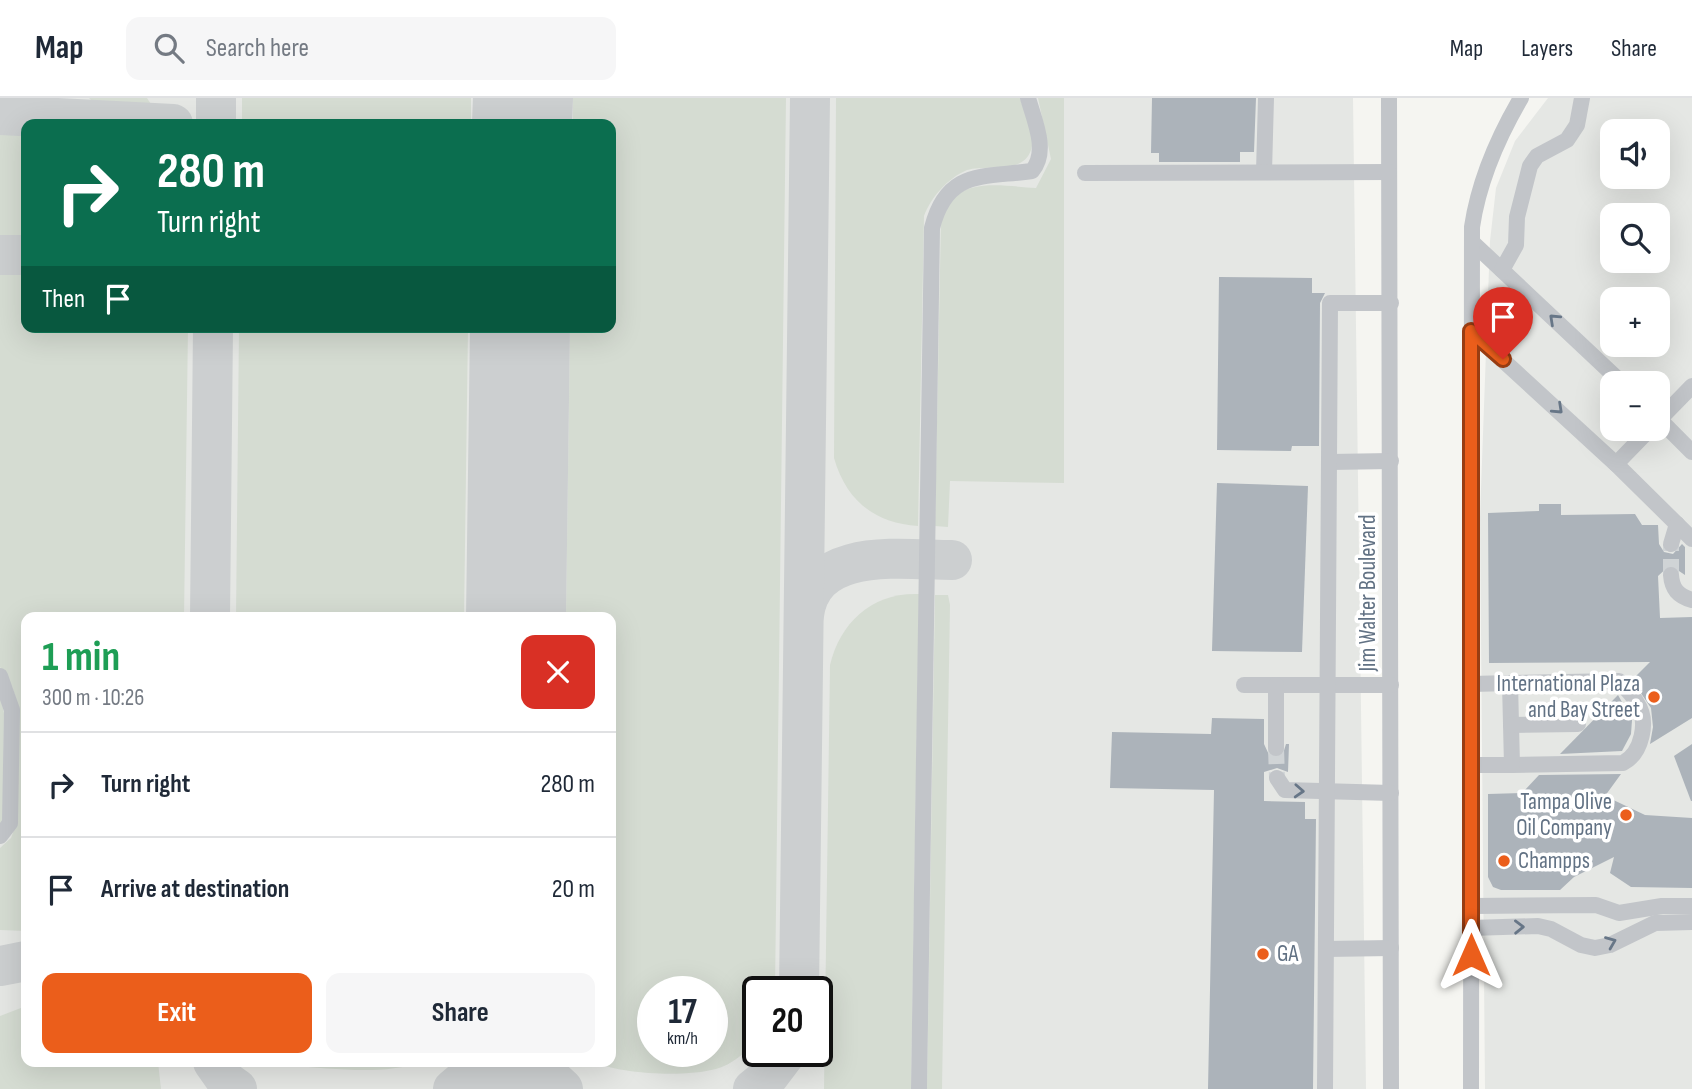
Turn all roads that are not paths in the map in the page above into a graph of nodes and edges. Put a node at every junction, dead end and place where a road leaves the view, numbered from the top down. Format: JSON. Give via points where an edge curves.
{"nodes":[{"id":1,"x":1028,"y":98,"type":"edge"},
{"id":2,"x":1266,"y":98,"type":"edge"},
{"id":3,"x":1389,"y":98,"type":"edge"},
{"id":4,"x":1521,"y":98,"type":"edge"},
{"id":5,"x":1583,"y":98,"type":"edge"},
{"id":6,"x":1389,"y":172,"type":"junction"},
{"id":7,"x":1085,"y":173,"type":"dead end"},
{"id":8,"x":1264,"y":173,"type":"junction"},
{"id":9,"x":1472,"y":242,"type":"junction"},
{"id":10,"x":1502,"y":270,"type":"junction"},
{"id":11,"x":1391,"y":303,"type":"junction"},
{"id":12,"x":1471,"y":331,"type":"junction"},
{"id":13,"x":1609,"y":371,"type":"edge"},
{"id":14,"x":1692,"y":386,"type":"edge"},
{"id":15,"x":1670,"y":408,"type":"edge"},
{"id":16,"x":1670,"y":434,"type":"edge"},
{"id":17,"x":1638,"y":441,"type":"edge"},
{"id":18,"x":1692,"y":452,"type":"edge"},
{"id":19,"x":1391,"y":461,"type":"junction"},
{"id":20,"x":1330,"y":462,"type":"junction"},
{"id":21,"x":1616,"y":464,"type":"junction"},
{"id":22,"x":1677,"y":524,"type":"junction"},
{"id":23,"x":1692,"y":540,"type":"edge"},
{"id":24,"x":1671,"y":544,"type":"tunnel mouth"},
{"id":25,"x":1671,"y":575,"type":"tunnel mouth"},
{"id":26,"x":1692,"y":600,"type":"edge"},
{"id":27,"x":0,"y":676,"type":"edge"},
{"id":28,"x":1510,"y":683,"type":"junction"},
{"id":29,"x":1472,"y":684,"type":"junction"},
{"id":30,"x":1244,"y":685,"type":"dead end"},
{"id":31,"x":1276,"y":685,"type":"junction"},
{"id":32,"x":1391,"y":685,"type":"junction"},
{"id":33,"x":1326,"y":686,"type":"junction"},
{"id":34,"x":1578,"y":724,"type":"dead end"},
{"id":35,"x":1511,"y":725,"type":"junction"},
{"id":36,"x":1276,"y":748,"type":"tunnel mouth"},
{"id":37,"x":1472,"y":765,"type":"junction"},
{"id":38,"x":1512,"y":765,"type":"junction"},
{"id":39,"x":1277,"y":778,"type":"dead end"},
{"id":40,"x":1328,"y":791,"type":"junction"},
{"id":41,"x":1391,"y":793,"type":"junction"},
{"id":42,"x":0,"y":836,"type":"edge"},
{"id":43,"x":1471,"y":906,"type":"junction"},
{"id":44,"x":1692,"y":906,"type":"edge"},
{"id":45,"x":1692,"y":922,"type":"edge"},
{"id":46,"x":1471,"y":928,"type":"junction"},
{"id":47,"x":1391,"y":948,"type":"junction"},
{"id":48,"x":1326,"y":949,"type":"junction"},
{"id":49,"x":919,"y":1089,"type":"edge"},
{"id":50,"x":1325,"y":1089,"type":"edge"},
{"id":51,"x":1391,"y":1089,"type":"edge"},
{"id":52,"x":1471,"y":1089,"type":"edge"}],
"edges":[{"from":1,"to":49,"type":"street","via":[[1040,145],[1038,164],[1032,171],[971,177],[949,192],[937,208],[932,228]]},
{"from":2,"to":8,"type":"street"},
{"from":3,"to":6,"type":"street","name":"Jim Walter Boulevard"},
{"from":4,"to":9,"type":"street","via":[[1488,165],[1476,201]]},
{"from":5,"to":10,"type":"street","via":[[1577,125],[1567,140],[1537,156],[1530,166],[1517,217],[1516,246]]},
{"from":6,"to":8,"type":"street"},
{"from":6,"to":11,"type":"street","name":"Jim Walter Boulevard"},
{"from":7,"to":8,"type":"street"},
{"from":9,"to":10,"type":"street"},
{"from":9,"to":12,"type":"street"},
{"from":13,"to":10,"type":"street","one_way":true},
{"from":11,"to":19,"type":"street","name":"Jim Walter Boulevard"},
{"from":11,"to":20,"type":"street","via":[[1330,303]]},
{"from":12,"to":21,"type":"street","one_way":true},
{"from":12,"to":29,"type":"street"},
{"from":14,"to":15,"type":"street"},
{"from":16,"to":18,"type":"street"},
{"from":17,"to":21,"type":"street"},
{"from":19,"to":20,"type":"street"},
{"from":19,"to":32,"type":"street","name":"Jim Walter Boulevard"},
{"from":20,"to":33,"type":"street"},
{"from":21,"to":22,"type":"street"},
{"from":22,"to":23,"type":"street"},
{"from":22,"to":24,"type":"street"},
{"from":25,"to":26,"type":"street","via":[[1672,587]]},
{"from":27,"to":42,"type":"street","via":[[12,710],[10,823]]},
{"from":28,"to":29,"type":"street"},
{"from":28,"to":35,"type":"street"},
{"from":28,"to":38,"type":"street","via":[[1619,681],[1643,718],[1639,744],[1623,763]]},
{"from":29,"to":37,"type":"street"},
{"from":30,"to":31,"type":"street"},
{"from":31,"to":33,"type":"street"},
{"from":31,"to":36,"type":"street"},
{"from":32,"to":33,"type":"street"},
{"from":32,"to":41,"type":"street","name":"Jim Walter Boulevard"},
{"from":33,"to":40,"type":"street"},
{"from":34,"to":35,"type":"street"},
{"from":35,"to":38,"type":"street"},
{"from":37,"to":38,"type":"street"},
{"from":37,"to":43,"type":"street"},
{"from":39,"to":40,"type":"street","one_way":true,"via":[[1285,790]]},
{"from":40,"to":41,"type":"street"},
{"from":40,"to":48,"type":"street"},
{"from":41,"to":47,"type":"street","name":"Jim Walter Boulevard"},
{"from":43,"to":44,"type":"street","via":[[1596,905],[1619,914]]},
{"from":43,"to":46,"type":"street"},
{"from":46,"to":45,"type":"street","one_way":true,"via":[[1538,926],[1595,948],[1655,923]]},
{"from":46,"to":52,"type":"street"},
{"from":47,"to":48,"type":"street"},
{"from":47,"to":51,"type":"street","name":"Jim Walter Boulevard"},
{"from":48,"to":50,"type":"street"}]}
